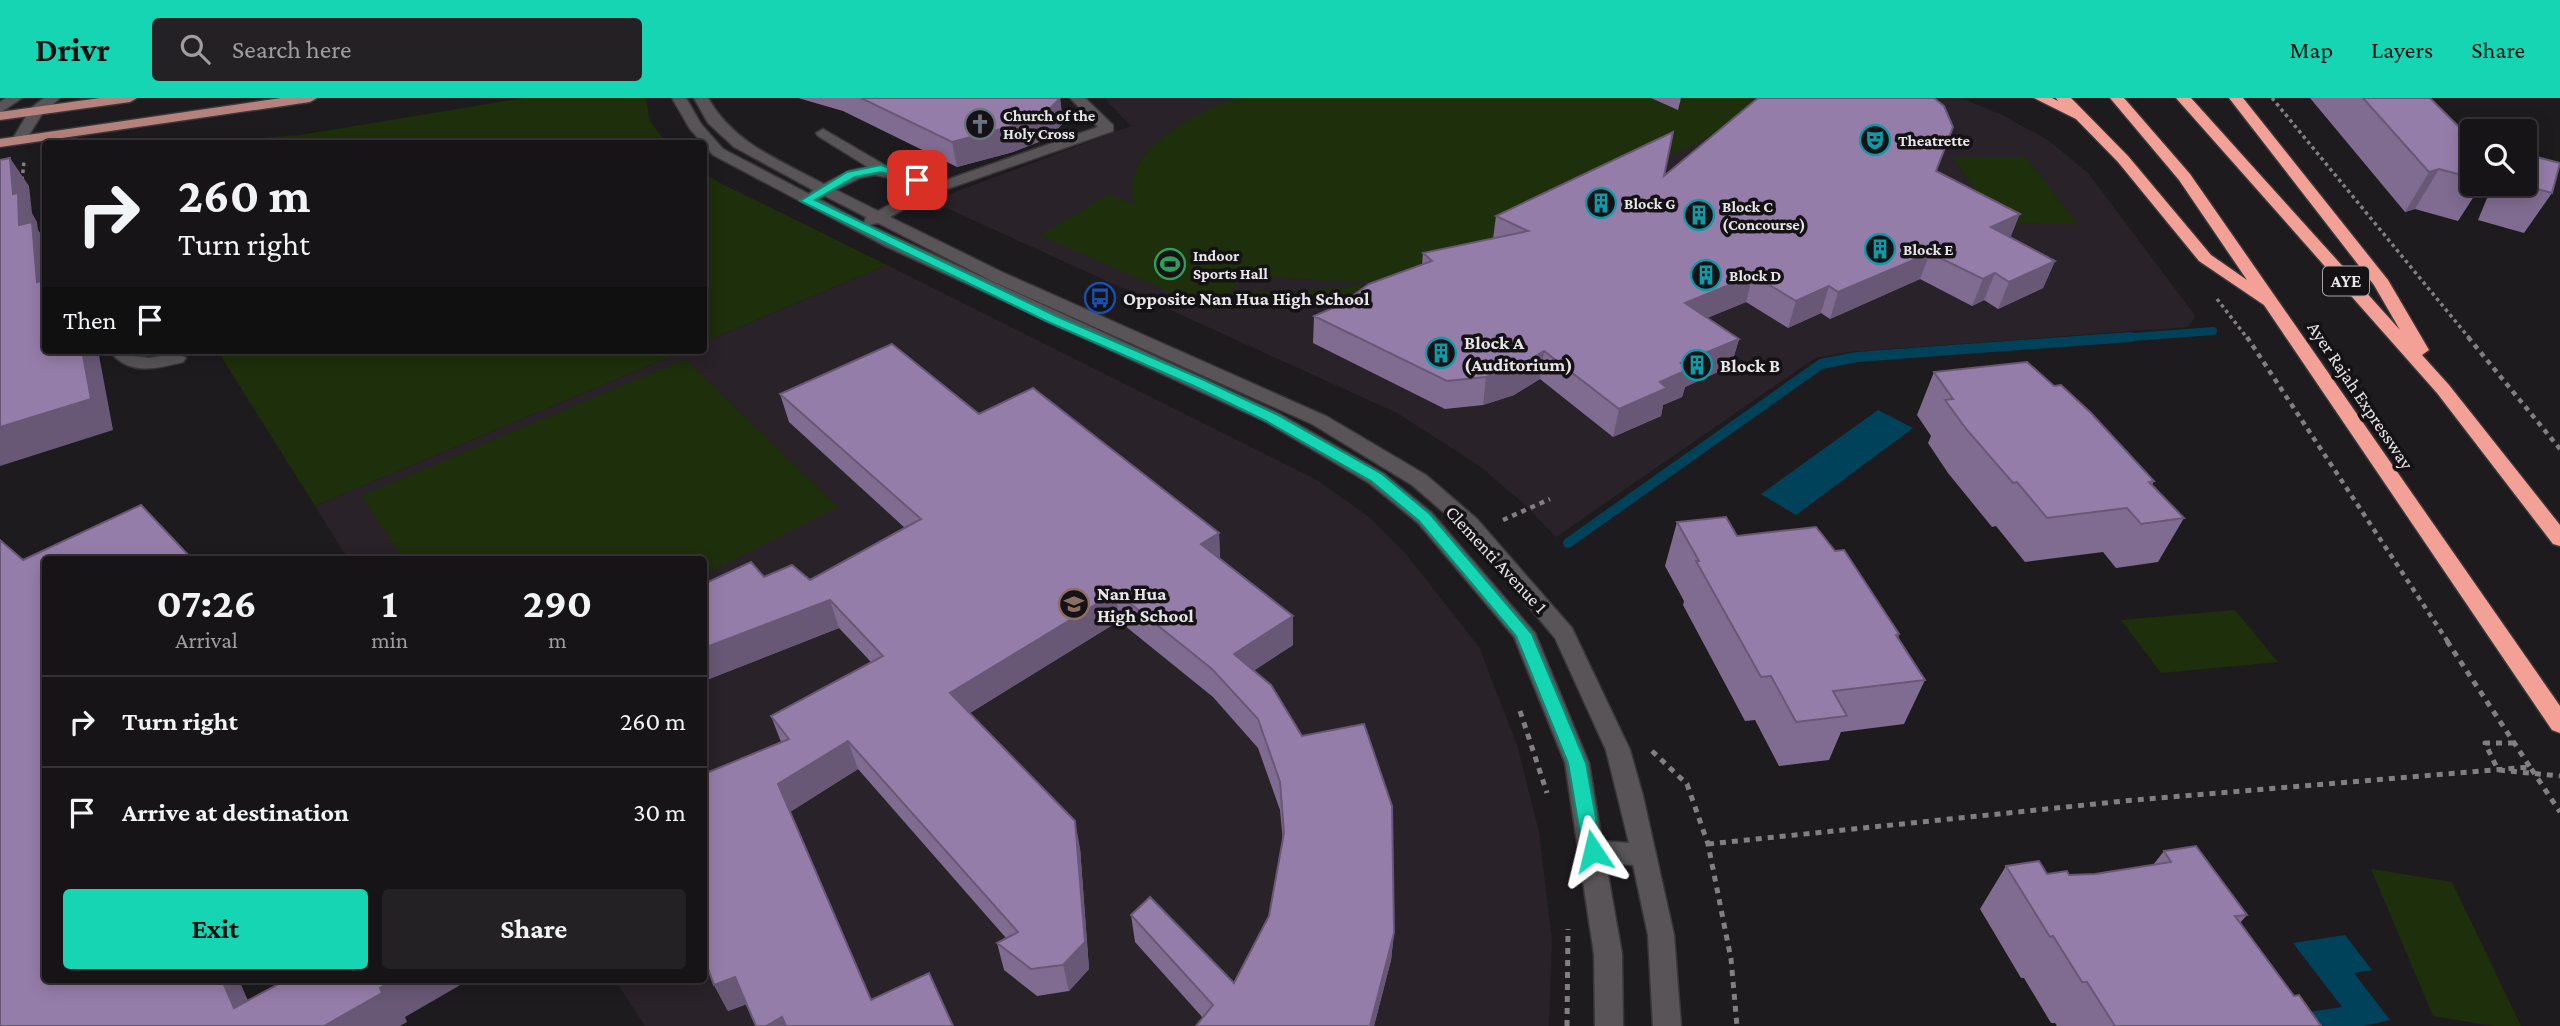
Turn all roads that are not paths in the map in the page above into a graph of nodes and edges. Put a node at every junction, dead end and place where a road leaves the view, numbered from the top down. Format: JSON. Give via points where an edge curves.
{"nodes":[{"id":1,"x":15,"y":98,"type":"edge"},
{"id":2,"x":52,"y":98,"type":"edge"},
{"id":3,"x":130,"y":98,"type":"edge"},
{"id":4,"x":310,"y":98,"type":"edge"},
{"id":5,"x":680,"y":98,"type":"edge"},
{"id":6,"x":701,"y":98,"type":"edge"},
{"id":7,"x":1077,"y":98,"type":"edge"},
{"id":8,"x":2041,"y":98,"type":"edge"},
{"id":9,"x":2063,"y":98,"type":"edge"},
{"id":10,"x":2117,"y":98,"type":"edge"},
{"id":11,"x":2183,"y":98,"type":"edge"},
{"id":12,"x":2236,"y":98,"type":"edge"},
{"id":13,"x":0,"y":109,"type":"edge"},
{"id":14,"x":36,"y":111,"type":"junction"},
{"id":15,"x":0,"y":116,"type":"edge"},
{"id":16,"x":2083,"y":119,"type":"junction"},
{"id":17,"x":823,"y":133,"type":"dead end"},
{"id":18,"x":19,"y":140,"type":"junction"},
{"id":19,"x":0,"y":143,"type":"edge"},
{"id":20,"x":881,"y":169,"type":"junction"},
{"id":21,"x":824,"y":190,"type":"junction"},
{"id":22,"x":925,"y":192,"type":"junction"},
{"id":23,"x":806,"y":201,"type":"junction"},
{"id":24,"x":878,"y":217,"type":"junction"},
{"id":25,"x":860,"y":228,"type":"junction"},
{"id":26,"x":2272,"y":305,"type":"junction"},
{"id":27,"x":122,"y":354,"type":"edge"},
{"id":28,"x":177,"y":358,"type":"dead end"},
{"id":29,"x":1194,"y":362,"type":"junction"},
{"id":30,"x":1199,"y":383,"type":"junction"},
{"id":31,"x":2443,"y":389,"type":"junction"},
{"id":32,"x":1425,"y":518,"type":"junction"},
{"id":33,"x":1470,"y":524,"type":"junction"},
{"id":34,"x":2560,"y":539,"type":"edge"},
{"id":35,"x":2560,"y":724,"type":"edge"},
{"id":36,"x":1593,"y":851,"type":"junction"},
{"id":37,"x":1643,"y":855,"type":"junction"},
{"id":38,"x":1609,"y":1026,"type":"edge"},
{"id":39,"x":1667,"y":1026,"type":"edge"}],
"edges":[{"from":1,"to":13,"type":"street"},
{"from":2,"to":14,"type":"street"},
{"from":3,"to":14,"type":"main road"},
{"from":4,"to":18,"type":"main road"},
{"from":5,"to":23,"type":"street","name":"Clementi Avenue 1","via":[[695,126],[718,152]]},
{"from":6,"to":21,"type":"street","name":"Clementi Avenue 1","via":[[713,120],[739,144]]},
{"from":7,"to":22,"type":"street","via":[[1108,128]]},
{"from":8,"to":16,"type":"highway"},
{"from":9,"to":16,"type":"highway"},
{"from":10,"to":26,"type":"highway","name":"Ayer Rajah Expressway","via":[[2185,177]]},
{"from":11,"to":31,"type":"highway","number":"AYE"},
{"from":12,"to":31,"type":"highway","via":[[2382,284]]},
{"from":14,"to":15,"type":"main road"},
{"from":14,"to":18,"type":"street"},
{"from":16,"to":26,"type":"highway","via":[[2206,258]]},
{"from":17,"to":20,"type":"street"},
{"from":18,"to":19,"type":"main road"},
{"from":20,"to":21,"type":"street","via":[[851,175]]},
{"from":20,"to":22,"type":"street","via":[[917,180]]},
{"from":21,"to":23,"type":"street"},
{"from":21,"to":24,"type":"street","name":"Clementi Avenue 1"},
{"from":22,"to":24,"type":"street"},
{"from":23,"to":25,"type":"street","name":"Clementi Avenue 1"},
{"from":24,"to":25,"type":"street"},
{"from":24,"to":29,"type":"street","name":"Clementi Avenue 1","via":[[1066,309]]},
{"from":25,"to":30,"type":"street","name":"Clementi Avenue 1"},
{"from":26,"to":35,"type":"highway","name":"Ayer Rajah Expressway"},
{"from":27,"to":28,"type":"street","via":[[128,361],[150,363]]},
{"from":29,"to":30,"type":"street","via":[[1192,372]]},
{"from":29,"to":33,"type":"street","name":"Clementi Avenue 1","via":[[1387,459]]},
{"from":30,"to":32,"type":"street","name":"Clementi Avenue 1","via":[[1335,452]]},
{"from":31,"to":34,"type":"highway","number":"AYE"},
{"from":32,"to":33,"type":"street","via":[[1448,525]]},
{"from":32,"to":36,"type":"street","name":"Clementi Avenue 1","via":[[1524,634],[1577,763]]},
{"from":33,"to":37,"type":"street","name":"Clementi Avenue 1","via":[[1564,634],[1618,750]]},
{"from":36,"to":37,"type":"street"},
{"from":36,"to":38,"type":"street","name":"Clementi Avenue 1","via":[[1608,954]]},
{"from":37,"to":39,"type":"street","name":"Clementi Avenue 1","via":[[1661,935]]}]}
